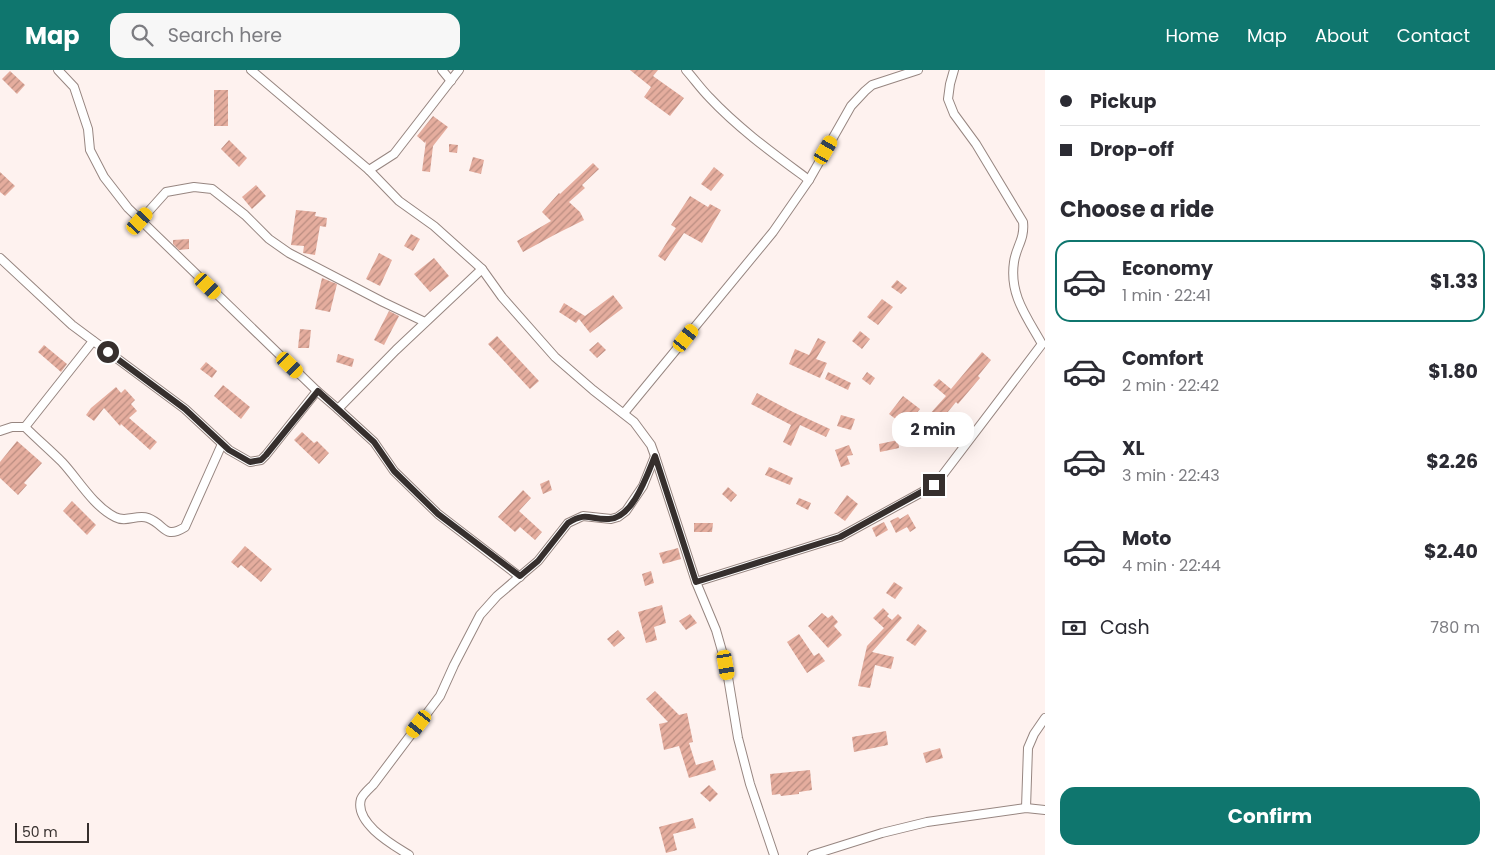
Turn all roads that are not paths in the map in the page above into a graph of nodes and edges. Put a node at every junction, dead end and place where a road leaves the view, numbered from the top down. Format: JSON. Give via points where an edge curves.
{"nodes":[{"id":1,"x":58,"y":70,"type":"edge"},
{"id":2,"x":252,"y":70,"type":"edge"},
{"id":3,"x":442,"y":70,"type":"edge"},
{"id":4,"x":459,"y":70,"type":"edge"},
{"id":5,"x":686,"y":70,"type":"edge"},
{"id":6,"x":918,"y":70,"type":"edge"},
{"id":7,"x":954,"y":70,"type":"edge"},
{"id":8,"x":451,"y":81,"type":"junction"},
{"id":9,"x":369,"y":170,"type":"junction"},
{"id":10,"x":809,"y":180,"type":"junction"},
{"id":11,"x":140,"y":221,"type":"junction"},
{"id":12,"x":0,"y":258,"type":"edge"},
{"id":13,"x":482,"y":269,"type":"junction"},
{"id":14,"x":425,"y":322,"type":"junction"},
{"id":15,"x":93,"y":341,"type":"junction"},
{"id":16,"x":1044,"y":345,"type":"edge"},
{"id":17,"x":318,"y":391,"type":"junction"},
{"id":18,"x":338,"y":409,"type":"junction"},
{"id":19,"x":624,"y":413,"type":"junction"},
{"id":20,"x":25,"y":427,"type":"junction"},
{"id":21,"x":0,"y":431,"type":"edge"},
{"id":22,"x":222,"y":444,"type":"junction"},
{"id":23,"x":655,"y":456,"type":"junction"},
{"id":24,"x":520,"y":576,"type":"junction"},
{"id":25,"x":696,"y":582,"type":"junction"},
{"id":26,"x":1045,"y":718,"type":"edge"},
{"id":27,"x":1026,"y":808,"type":"junction"},
{"id":28,"x":1045,"y":810,"type":"edge"},
{"id":29,"x":409,"y":855,"type":"edge"},
{"id":30,"x":774,"y":855,"type":"edge"},
{"id":31,"x":812,"y":855,"type":"edge"}],
"edges":[{"from":1,"to":11,"type":"street","via":[[74,87],[88,129],[90,150],[104,177]]},
{"from":2,"to":9,"type":"street"},
{"from":3,"to":8,"type":"street"},
{"from":4,"to":8,"type":"street"},
{"from":5,"to":10,"type":"street","via":[[730,118]]},
{"from":6,"to":10,"type":"street","via":[[872,85],[864,91],[851,106]]},
{"from":7,"to":16,"type":"street","via":[[948,99],[954,114],[1023,222],[1024,231],[1014,261],[1014,292]]},
{"from":8,"to":9,"type":"street","via":[[394,154]]},
{"from":9,"to":13,"type":"street","via":[[399,201],[434,226]]},
{"from":10,"to":19,"type":"street","via":[[773,232]]},
{"from":11,"to":14,"type":"street","via":[[166,192],[194,187],[212,189],[289,253]]},
{"from":11,"to":17,"type":"street"},
{"from":12,"to":15,"type":"street","via":[[72,326]]},
{"from":13,"to":14,"type":"street"},
{"from":13,"to":19,"type":"street","via":[[555,357]]},
{"from":14,"to":18,"type":"street"},
{"from":15,"to":20,"type":"street"},
{"from":15,"to":22,"type":"street","via":[[185,409]]},
{"from":16,"to":25,"type":"street","via":[[934,485],[840,537]]},
{"from":17,"to":18,"type":"street"},
{"from":17,"to":22,"type":"street","via":[[261,460],[245,460]]},
{"from":18,"to":24,"type":"street","via":[[374,442],[394,471],[438,514]]},
{"from":19,"to":23,"type":"street","via":[[642,432]]},
{"from":20,"to":21,"type":"street"},
{"from":20,"to":22,"type":"street","via":[[108,513],[125,520],[143,516],[169,533],[185,528]]},
{"from":23,"to":24,"type":"street","via":[[643,486],[626,511],[611,519],[583,516],[568,523],[538,561]]},
{"from":23,"to":25,"type":"street"},
{"from":24,"to":29,"type":"street","via":[[480,615],[440,696],[361,798],[362,813],[374,831]]},
{"from":25,"to":30,"type":"street","via":[[726,665],[738,738]]},
{"from":26,"to":27,"type":"street","via":[[1028,748]]},
{"from":27,"to":28,"type":"street"},
{"from":27,"to":31,"type":"street","via":[[927,822]]}]}
